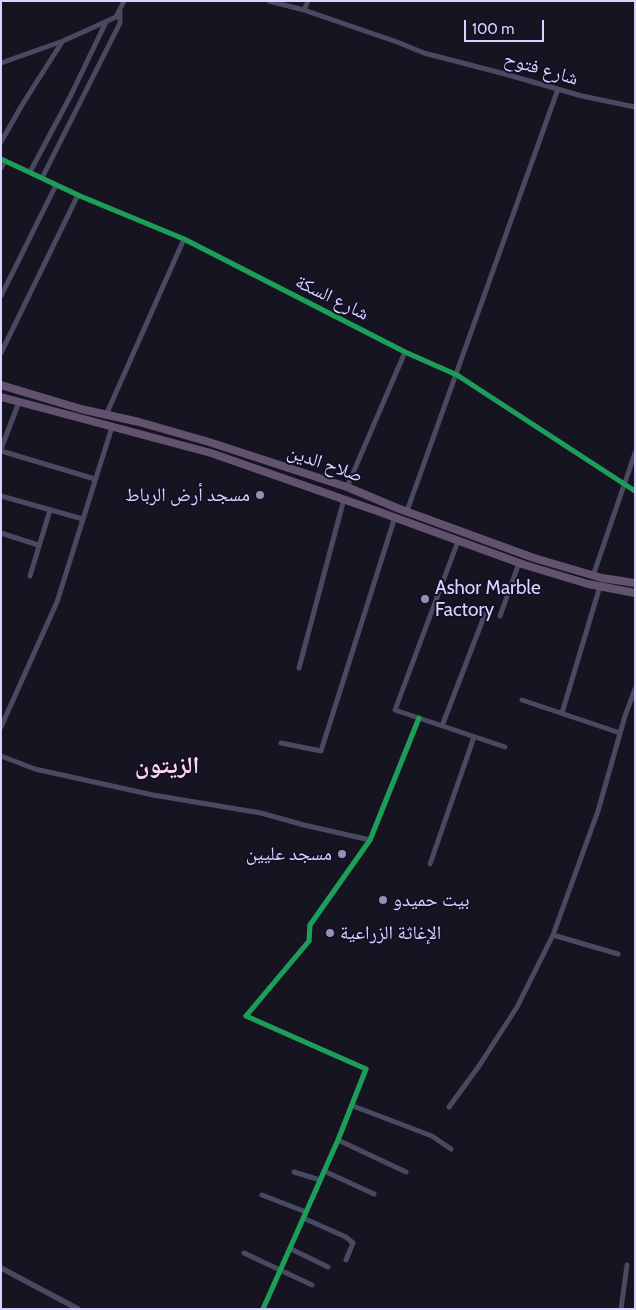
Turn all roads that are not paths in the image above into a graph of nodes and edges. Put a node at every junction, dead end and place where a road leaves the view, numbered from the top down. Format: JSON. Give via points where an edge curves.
{"nodes":[{"id":1,"x":124,"y":1,"type":"edge"},
{"id":2,"x":270,"y":1,"type":"edge"},
{"id":3,"x":308,"y":1,"type":"edge"},
{"id":4,"x":304,"y":10,"type":"junction"},
{"id":5,"x":120,"y":12,"type":"junction"},
{"id":6,"x":106,"y":22,"type":"junction"},
{"id":7,"x":63,"y":41,"type":"junction"},
{"id":8,"x":1,"y":63,"type":"edge"},
{"id":9,"x":558,"y":89,"type":"junction"},
{"id":10,"x":635,"y":108,"type":"edge"},
{"id":11,"x":1,"y":142,"type":"edge"},
{"id":12,"x":3,"y":160,"type":"edge"},
{"id":13,"x":1,"y":168,"type":"edge"},
{"id":14,"x":30,"y":172,"type":"junction"},
{"id":15,"x":42,"y":178,"type":"junction"},
{"id":16,"x":56,"y":185,"type":"junction"},
{"id":17,"x":80,"y":196,"type":"junction"},
{"id":18,"x":184,"y":239,"type":"junction"},
{"id":19,"x":1,"y":296,"type":"edge"},
{"id":20,"x":405,"y":352,"type":"junction"},
{"id":21,"x":1,"y":353,"type":"edge"},
{"id":22,"x":457,"y":375,"type":"junction"},
{"id":23,"x":1,"y":385,"type":"edge"},
{"id":24,"x":1,"y":397,"type":"edge"},
{"id":25,"x":19,"y":402,"type":"junction"},
{"id":26,"x":106,"y":415,"type":"junction"},
{"id":27,"x":112,"y":427,"type":"junction"},
{"id":28,"x":1,"y":450,"type":"edge"},
{"id":29,"x":635,"y":453,"type":"edge"},
{"id":30,"x":95,"y":479,"type":"junction"},
{"id":31,"x":623,"y":484,"type":"junction"},
{"id":32,"x":347,"y":487,"type":"junction"},
{"id":33,"x":635,"y":491,"type":"edge"},
{"id":34,"x":1,"y":496,"type":"edge"},
{"id":35,"x":344,"y":499,"type":"junction"},
{"id":36,"x":50,"y":510,"type":"junction"},
{"id":37,"x":407,"y":511,"type":"junction"},
{"id":38,"x":395,"y":517,"type":"junction"},
{"id":39,"x":83,"y":519,"type":"junction"},
{"id":40,"x":1,"y":533,"type":"edge"},
{"id":41,"x":458,"y":541,"type":"junction"},
{"id":42,"x":38,"y":544,"type":"junction"},
{"id":43,"x":519,"y":563,"type":"junction"},
{"id":44,"x":30,"y":576,"type":"dead end"},
{"id":45,"x":593,"y":576,"type":"junction"},
{"id":46,"x":635,"y":583,"type":"edge"},
{"id":47,"x":600,"y":586,"type":"junction"},
{"id":48,"x":635,"y":593,"type":"edge"},
{"id":49,"x":486,"y":614,"type":"dead end"},
{"id":50,"x":500,"y":616,"type":"dead end"},
{"id":51,"x":299,"y":668,"type":"dead end"},
{"id":52,"x":635,"y":689,"type":"edge"},
{"id":53,"x":522,"y":700,"type":"dead end"},
{"id":54,"x":562,"y":713,"type":"junction"},
{"id":55,"x":419,"y":718,"type":"junction"},
{"id":56,"x":442,"y":726,"type":"junction"},
{"id":57,"x":1,"y":727,"type":"edge"},
{"id":58,"x":620,"y":733,"type":"junction"},
{"id":59,"x":474,"y":737,"type":"junction"},
{"id":60,"x":282,"y":742,"type":"dead end"},
{"id":61,"x":505,"y":747,"type":"dead end"},
{"id":62,"x":1,"y":756,"type":"edge"},
{"id":63,"x":370,"y":840,"type":"junction"},
{"id":64,"x":430,"y":864,"type":"dead end"},
{"id":65,"x":553,"y":935,"type":"junction"},
{"id":66,"x":618,"y":954,"type":"dead end"},
{"id":67,"x":353,"y":1106,"type":"junction"},
{"id":68,"x":449,"y":1107,"type":"dead end"},
{"id":69,"x":338,"y":1140,"type":"junction"},
{"id":70,"x":451,"y":1149,"type":"dead end"},
{"id":71,"x":324,"y":1171,"type":"junction"},
{"id":72,"x":294,"y":1172,"type":"dead end"},
{"id":73,"x":406,"y":1172,"type":"dead end"},
{"id":74,"x":320,"y":1180,"type":"junction"},
{"id":75,"x":374,"y":1194,"type":"dead end"},
{"id":76,"x":262,"y":1195,"type":"dead end"},
{"id":77,"x":306,"y":1212,"type":"junction"},
{"id":78,"x":303,"y":1218,"type":"junction"},
{"id":79,"x":291,"y":1249,"type":"junction"},
{"id":80,"x":244,"y":1253,"type":"dead end"},
{"id":81,"x":346,"y":1260,"type":"dead end"},
{"id":82,"x":627,"y":1264,"type":"dead end"},
{"id":83,"x":328,"y":1267,"type":"dead end"},
{"id":84,"x":1,"y":1268,"type":"edge"},
{"id":85,"x":281,"y":1270,"type":"junction"},
{"id":86,"x":312,"y":1285,"type":"dead end"},
{"id":87,"x":78,"y":1309,"type":"edge"},
{"id":88,"x":263,"y":1309,"type":"edge"},
{"id":89,"x":621,"y":1309,"type":"edge"}],
"edges":[{"from":1,"to":5,"type":"street"},
{"from":2,"to":4,"type":"street","name":"شارع فتوح"},
{"from":3,"to":4,"type":"street"},
{"from":4,"to":9,"type":"street","name":"شارع فتوح","via":[[424,53]]},
{"from":5,"to":6,"type":"street"},
{"from":5,"to":15,"type":"street","via":[[120,23]]},
{"from":6,"to":7,"type":"street"},
{"from":6,"to":14,"type":"street"},
{"from":7,"to":8,"type":"street"},
{"from":7,"to":11,"type":"street"},
{"from":9,"to":10,"type":"street","name":"شارع فتوح"},
{"from":9,"to":22,"type":"street"},
{"from":12,"to":13,"type":"street"},
{"from":12,"to":14,"type":"street","name":"شارع السكة"},
{"from":14,"to":15,"type":"street","name":"شارع السكة"},
{"from":15,"to":16,"type":"street","name":"شارع السكة"},
{"from":16,"to":17,"type":"street","name":"شارع السكة"},
{"from":16,"to":19,"type":"street"},
{"from":17,"to":18,"type":"street","name":"شارع السكة"},
{"from":17,"to":21,"type":"street"},
{"from":18,"to":20,"type":"street","name":"شارع السكة"},
{"from":18,"to":26,"type":"street"},
{"from":20,"to":22,"type":"street","name":"شارع السكة"},
{"from":20,"to":32,"type":"street"},
{"from":22,"to":31,"type":"street","name":"شارع السكة"},
{"from":22,"to":37,"type":"street"},
{"from":23,"to":26,"type":"highway","name":"صلاح الدين"},
{"from":24,"to":25,"type":"highway","name":"صلاح الدين"},
{"from":25,"to":27,"type":"highway","name":"صلاح الدين"},
{"from":25,"to":28,"type":"street"},
{"from":26,"to":32,"type":"highway","name":"صلاح الدين","via":[[209,442]]},
{"from":27,"to":30,"type":"street"},
{"from":27,"to":35,"type":"highway","name":"صلاح الدين","via":[[211,453]]},
{"from":28,"to":30,"type":"street"},
{"from":29,"to":31,"type":"street"},
{"from":30,"to":39,"type":"street"},
{"from":31,"to":33,"type":"street","name":"شارع السكة"},
{"from":31,"to":45,"type":"street"},
{"from":32,"to":37,"type":"highway","name":"صلاح الدين"},
{"from":34,"to":36,"type":"street"},
{"from":35,"to":38,"type":"highway","name":"صلاح الدين"},
{"from":35,"to":51,"type":"street"},
{"from":36,"to":39,"type":"street"},
{"from":36,"to":42,"type":"street"},
{"from":37,"to":45,"type":"highway","name":"صلاح الدين"},
{"from":38,"to":41,"type":"highway","name":"صلاح الدين"},
{"from":38,"to":60,"type":"street","via":[[321,751]]},
{"from":39,"to":57,"type":"street","via":[[57,602]]},
{"from":40,"to":42,"type":"street"},
{"from":41,"to":43,"type":"highway","name":"صلاح الدين"},
{"from":41,"to":55,"type":"street","via":[[395,710]]},
{"from":42,"to":44,"type":"street"},
{"from":43,"to":47,"type":"highway","name":"صلاح الدين"},
{"from":43,"to":50,"type":"street"},
{"from":45,"to":46,"type":"highway","name":"صلاح الدين"},
{"from":47,"to":48,"type":"highway","name":"صلاح الدين"},
{"from":47,"to":54,"type":"street"},
{"from":49,"to":56,"type":"street"},
{"from":52,"to":58,"type":"street"},
{"from":53,"to":54,"type":"street"},
{"from":54,"to":58,"type":"street"},
{"from":55,"to":56,"type":"street"},
{"from":55,"to":63,"type":"street"},
{"from":56,"to":59,"type":"street"},
{"from":58,"to":65,"type":"street","via":[[598,811]]},
{"from":59,"to":61,"type":"street"},
{"from":59,"to":64,"type":"street"},
{"from":62,"to":63,"type":"street","via":[[35,769],[154,795],[262,813]]},
{"from":63,"to":67,"type":"street","via":[[310,925],[309,941],[246,1016],[366,1069]]},
{"from":65,"to":66,"type":"street"},
{"from":65,"to":68,"type":"street","via":[[517,1007]]},
{"from":67,"to":69,"type":"street"},
{"from":67,"to":70,"type":"street","via":[[432,1136]]},
{"from":69,"to":71,"type":"street"},
{"from":69,"to":73,"type":"street"},
{"from":71,"to":74,"type":"street"},
{"from":71,"to":75,"type":"street"},
{"from":72,"to":74,"type":"street"},
{"from":74,"to":77,"type":"street"},
{"from":76,"to":77,"type":"street"},
{"from":77,"to":78,"type":"street"},
{"from":78,"to":79,"type":"street"},
{"from":78,"to":81,"type":"street","via":[[353,1243]]},
{"from":79,"to":83,"type":"street"},
{"from":79,"to":85,"type":"street"},
{"from":80,"to":85,"type":"street"},
{"from":82,"to":89,"type":"street"},
{"from":84,"to":87,"type":"street"},
{"from":85,"to":86,"type":"street"},
{"from":85,"to":88,"type":"street"}]}
